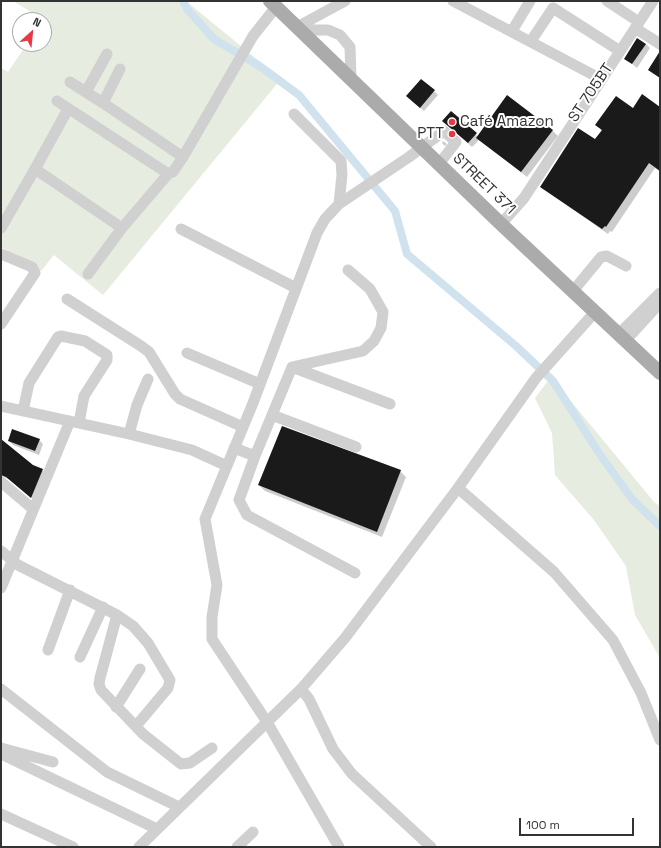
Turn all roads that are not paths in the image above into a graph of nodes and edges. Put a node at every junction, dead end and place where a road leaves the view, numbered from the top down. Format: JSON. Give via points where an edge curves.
{"nodes":[{"id":1,"x":345,"y":1,"type":"edge"},
{"id":2,"x":453,"y":1,"type":"edge"},
{"id":3,"x":530,"y":1,"type":"edge"},
{"id":4,"x":607,"y":1,"type":"edge"},
{"id":5,"x":653,"y":1,"type":"edge"},
{"id":6,"x":657,"y":1,"type":"edge"},
{"id":7,"x":660,"y":3,"type":"edge"},
{"id":8,"x":273,"y":4,"type":"edge"},
{"id":9,"x":637,"y":25,"type":"junction"},
{"id":10,"x":299,"y":29,"type":"junction"},
{"id":11,"x":512,"y":31,"type":"junction"},
{"id":12,"x":531,"y":41,"type":"junction"},
{"id":13,"x":660,"y":44,"type":"edge"},
{"id":14,"x":620,"y":51,"type":"junction"},
{"id":15,"x":107,"y":54,"type":"dead end"},
{"id":16,"x":120,"y":69,"type":"dead end"},
{"id":17,"x":351,"y":78,"type":"junction"},
{"id":18,"x":601,"y":79,"type":"junction"},
{"id":19,"x":70,"y":82,"type":"dead end"},
{"id":20,"x":86,"y":92,"type":"junction"},
{"id":21,"x":57,"y":101,"type":"dead end"},
{"id":22,"x":104,"y":102,"type":"junction"},
{"id":23,"x":68,"y":109,"type":"junction"},
{"id":24,"x":294,"y":114,"type":"dead end"},
{"id":25,"x":423,"y":148,"type":"junction"},
{"id":26,"x":183,"y":157,"type":"junction"},
{"id":27,"x":439,"y":164,"type":"junction"},
{"id":28,"x":35,"y":169,"type":"junction"},
{"id":29,"x":169,"y":173,"type":"junction"},
{"id":30,"x":339,"y":204,"type":"junction"},
{"id":31,"x":501,"y":224,"type":"junction"},
{"id":32,"x":1,"y":228,"type":"edge"},
{"id":33,"x":122,"y":228,"type":"junction"},
{"id":34,"x":181,"y":229,"type":"dead end"},
{"id":35,"x":1,"y":254,"type":"edge"},
{"id":36,"x":626,"y":266,"type":"dead end"},
{"id":37,"x":348,"y":270,"type":"dead end"},
{"id":38,"x":88,"y":274,"type":"dead end"},
{"id":39,"x":296,"y":288,"type":"junction"},
{"id":40,"x":573,"y":291,"type":"junction"},
{"id":41,"x":660,"y":293,"type":"edge"},
{"id":42,"x":67,"y":299,"type":"dead end"},
{"id":43,"x":660,"y":303,"type":"edge"},
{"id":44,"x":595,"y":312,"type":"junction"},
{"id":45,"x":1,"y":324,"type":"edge"},
{"id":46,"x":622,"y":337,"type":"junction"},
{"id":47,"x":187,"y":353,"type":"dead end"},
{"id":48,"x":292,"y":367,"type":"junction"},
{"id":49,"x":660,"y":373,"type":"edge"},
{"id":50,"x":148,"y":379,"type":"dead end"},
{"id":51,"x":260,"y":384,"type":"junction"},
{"id":52,"x":390,"y":404,"type":"dead end"},
{"id":53,"x":1,"y":406,"type":"edge"},
{"id":54,"x":23,"y":411,"type":"junction"},
{"id":55,"x":272,"y":415,"type":"junction"},
{"id":56,"x":74,"y":422,"type":"junction"},
{"id":57,"x":243,"y":427,"type":"junction"},
{"id":58,"x":129,"y":434,"type":"junction"},
{"id":59,"x":356,"y":447,"type":"dead end"},
{"id":60,"x":234,"y":448,"type":"junction"},
{"id":61,"x":255,"y":456,"type":"junction"},
{"id":62,"x":227,"y":466,"type":"junction"},
{"id":63,"x":1,"y":482,"type":"edge"},
{"id":64,"x":458,"y":488,"type":"junction"},
{"id":65,"x":34,"y":509,"type":"junction"},
{"id":66,"x":1,"y":551,"type":"edge"},
{"id":67,"x":12,"y":560,"type":"junction"},
{"id":68,"x":355,"y":573,"type":"dead end"},
{"id":69,"x":1,"y":588,"type":"edge"},
{"id":70,"x":70,"y":590,"type":"junction"},
{"id":71,"x":103,"y":607,"type":"junction"},
{"id":72,"x":117,"y":615,"type":"junction"},
{"id":73,"x":48,"y":650,"type":"dead end"},
{"id":74,"x":80,"y":657,"type":"dead end"},
{"id":75,"x":140,"y":669,"type":"dead end"},
{"id":76,"x":301,"y":689,"type":"junction"},
{"id":77,"x":1,"y":690,"type":"edge"},
{"id":78,"x":116,"y":707,"type":"junction"},
{"id":79,"x":267,"y":722,"type":"junction"},
{"id":80,"x":136,"y":726,"type":"junction"},
{"id":81,"x":660,"y":740,"type":"edge"},
{"id":82,"x":1,"y":748,"type":"edge"},
{"id":83,"x":212,"y":748,"type":"dead end"},
{"id":84,"x":1,"y":754,"type":"edge"},
{"id":85,"x":53,"y":762,"type":"dead end"},
{"id":86,"x":179,"y":807,"type":"junction"},
{"id":87,"x":1,"y":814,"type":"edge"},
{"id":88,"x":157,"y":829,"type":"junction"},
{"id":89,"x":253,"y":832,"type":"dead end"},
{"id":90,"x":73,"y":847,"type":"edge"},
{"id":91,"x":139,"y":847,"type":"edge"},
{"id":92,"x":237,"y":847,"type":"edge"},
{"id":93,"x":339,"y":847,"type":"edge"},
{"id":94,"x":431,"y":847,"type":"edge"}],
"edges":[{"from":1,"to":10,"type":"street"},
{"from":2,"to":11,"type":"street"},
{"from":3,"to":11,"type":"street"},
{"from":4,"to":9,"type":"street"},
{"from":5,"to":9,"type":"street","name":"ST 705BT"},
{"from":6,"to":7,"type":"street"},
{"from":8,"to":10,"type":"main road","name":"STREET 371"},
{"from":8,"to":26,"type":"street"},
{"from":9,"to":13,"type":"street"},
{"from":9,"to":14,"type":"street","name":"ST 705BT"},
{"from":10,"to":17,"type":"main road","name":"STREET 371"},
{"from":10,"to":17,"type":"street","via":[[328,30],[340,35],[350,47]]},
{"from":11,"to":12,"type":"street"},
{"from":12,"to":14,"type":"street","via":[[553,8]]},
{"from":12,"to":18,"type":"street"},
{"from":14,"to":18,"type":"street","name":"ST 705BT"},
{"from":15,"to":20,"type":"street"},
{"from":16,"to":22,"type":"street"},
{"from":17,"to":25,"type":"main road","name":"STREET 371"},
{"from":18,"to":31,"type":"street","name":"ST 705BT","via":[[524,198]]},
{"from":19,"to":20,"type":"street"},
{"from":20,"to":22,"type":"street"},
{"from":21,"to":23,"type":"street"},
{"from":22,"to":26,"type":"street"},
{"from":23,"to":28,"type":"street"},
{"from":23,"to":29,"type":"street"},
{"from":24,"to":30,"type":"street","via":[[341,161]]},
{"from":25,"to":27,"type":"main road","name":"STREET 371"},
{"from":25,"to":27,"type":"street","via":[[446,131],[456,144]]},
{"from":25,"to":30,"type":"street"},
{"from":26,"to":29,"type":"street","via":[[173,172]]},
{"from":27,"to":31,"type":"main road","name":"STREET 371"},
{"from":28,"to":32,"type":"street"},
{"from":28,"to":33,"type":"street"},
{"from":29,"to":33,"type":"street"},
{"from":30,"to":39,"type":"street","via":[[319,229]]},
{"from":31,"to":40,"type":"main road","name":"STREET 371"},
{"from":33,"to":38,"type":"street"},
{"from":34,"to":39,"type":"street"},
{"from":35,"to":45,"type":"street","via":[[32,267],[35,272]]},
{"from":36,"to":40,"type":"street","via":[[607,256],[601,257]]},
{"from":37,"to":48,"type":"street","via":[[370,289],[383,312],[381,328],[374,341],[362,351]]},
{"from":39,"to":51,"type":"street"},
{"from":40,"to":44,"type":"main road","name":"STREET 371"},
{"from":41,"to":46,"type":"street"},
{"from":42,"to":57,"type":"street","via":[[145,349],[180,399]]},
{"from":43,"to":46,"type":"street"},
{"from":44,"to":46,"type":"main road","name":"STREET 371"},
{"from":44,"to":64,"type":"street","via":[[536,378]]},
{"from":46,"to":49,"type":"main road","name":"STREET 371"},
{"from":47,"to":51,"type":"street"},
{"from":48,"to":52,"type":"street"},
{"from":48,"to":55,"type":"street"},
{"from":50,"to":58,"type":"street"},
{"from":51,"to":57,"type":"street"},
{"from":53,"to":54,"type":"street"},
{"from":54,"to":56,"type":"street"},
{"from":54,"to":56,"type":"street","via":[[29,384],[58,337],[79,340],[90,343],[108,358],[84,396]]},
{"from":55,"to":59,"type":"street"},
{"from":55,"to":61,"type":"street"},
{"from":56,"to":58,"type":"street"},
{"from":56,"to":65,"type":"street"},
{"from":57,"to":60,"type":"street"},
{"from":58,"to":62,"type":"street","via":[[192,450]]},
{"from":60,"to":61,"type":"street"},
{"from":60,"to":62,"type":"street"},
{"from":61,"to":68,"type":"street","via":[[239,500],[247,515]]},
{"from":62,"to":79,"type":"street","via":[[205,519],[217,585],[212,617],[212,639]]},
{"from":63,"to":65,"type":"street"},
{"from":64,"to":76,"type":"street","via":[[345,638]]},
{"from":64,"to":81,"type":"street","via":[[554,572],[613,640],[641,693]]},
{"from":65,"to":67,"type":"street"},
{"from":66,"to":67,"type":"street"},
{"from":67,"to":69,"type":"street"},
{"from":67,"to":70,"type":"street"},
{"from":70,"to":71,"type":"street"},
{"from":70,"to":73,"type":"street"},
{"from":71,"to":72,"type":"street"},
{"from":71,"to":74,"type":"street"},
{"from":72,"to":78,"type":"street","via":[[98,684]]},
{"from":72,"to":80,"type":"street","via":[[133,626],[148,643],[170,680],[168,688]]},
{"from":75,"to":78,"type":"street"},
{"from":76,"to":79,"type":"street"},
{"from":76,"to":94,"type":"street","via":[[309,699],[333,749],[352,774]]},
{"from":77,"to":86,"type":"street","via":[[107,772]]},
{"from":78,"to":80,"type":"street"},
{"from":79,"to":86,"type":"street"},
{"from":79,"to":93,"type":"street"},
{"from":80,"to":83,"type":"street","via":[[181,764],[190,763]]},
{"from":82,"to":85,"type":"street"},
{"from":84,"to":88,"type":"street"},
{"from":86,"to":88,"type":"street"},
{"from":87,"to":90,"type":"street"},
{"from":88,"to":91,"type":"street"},
{"from":89,"to":92,"type":"street"}]}
